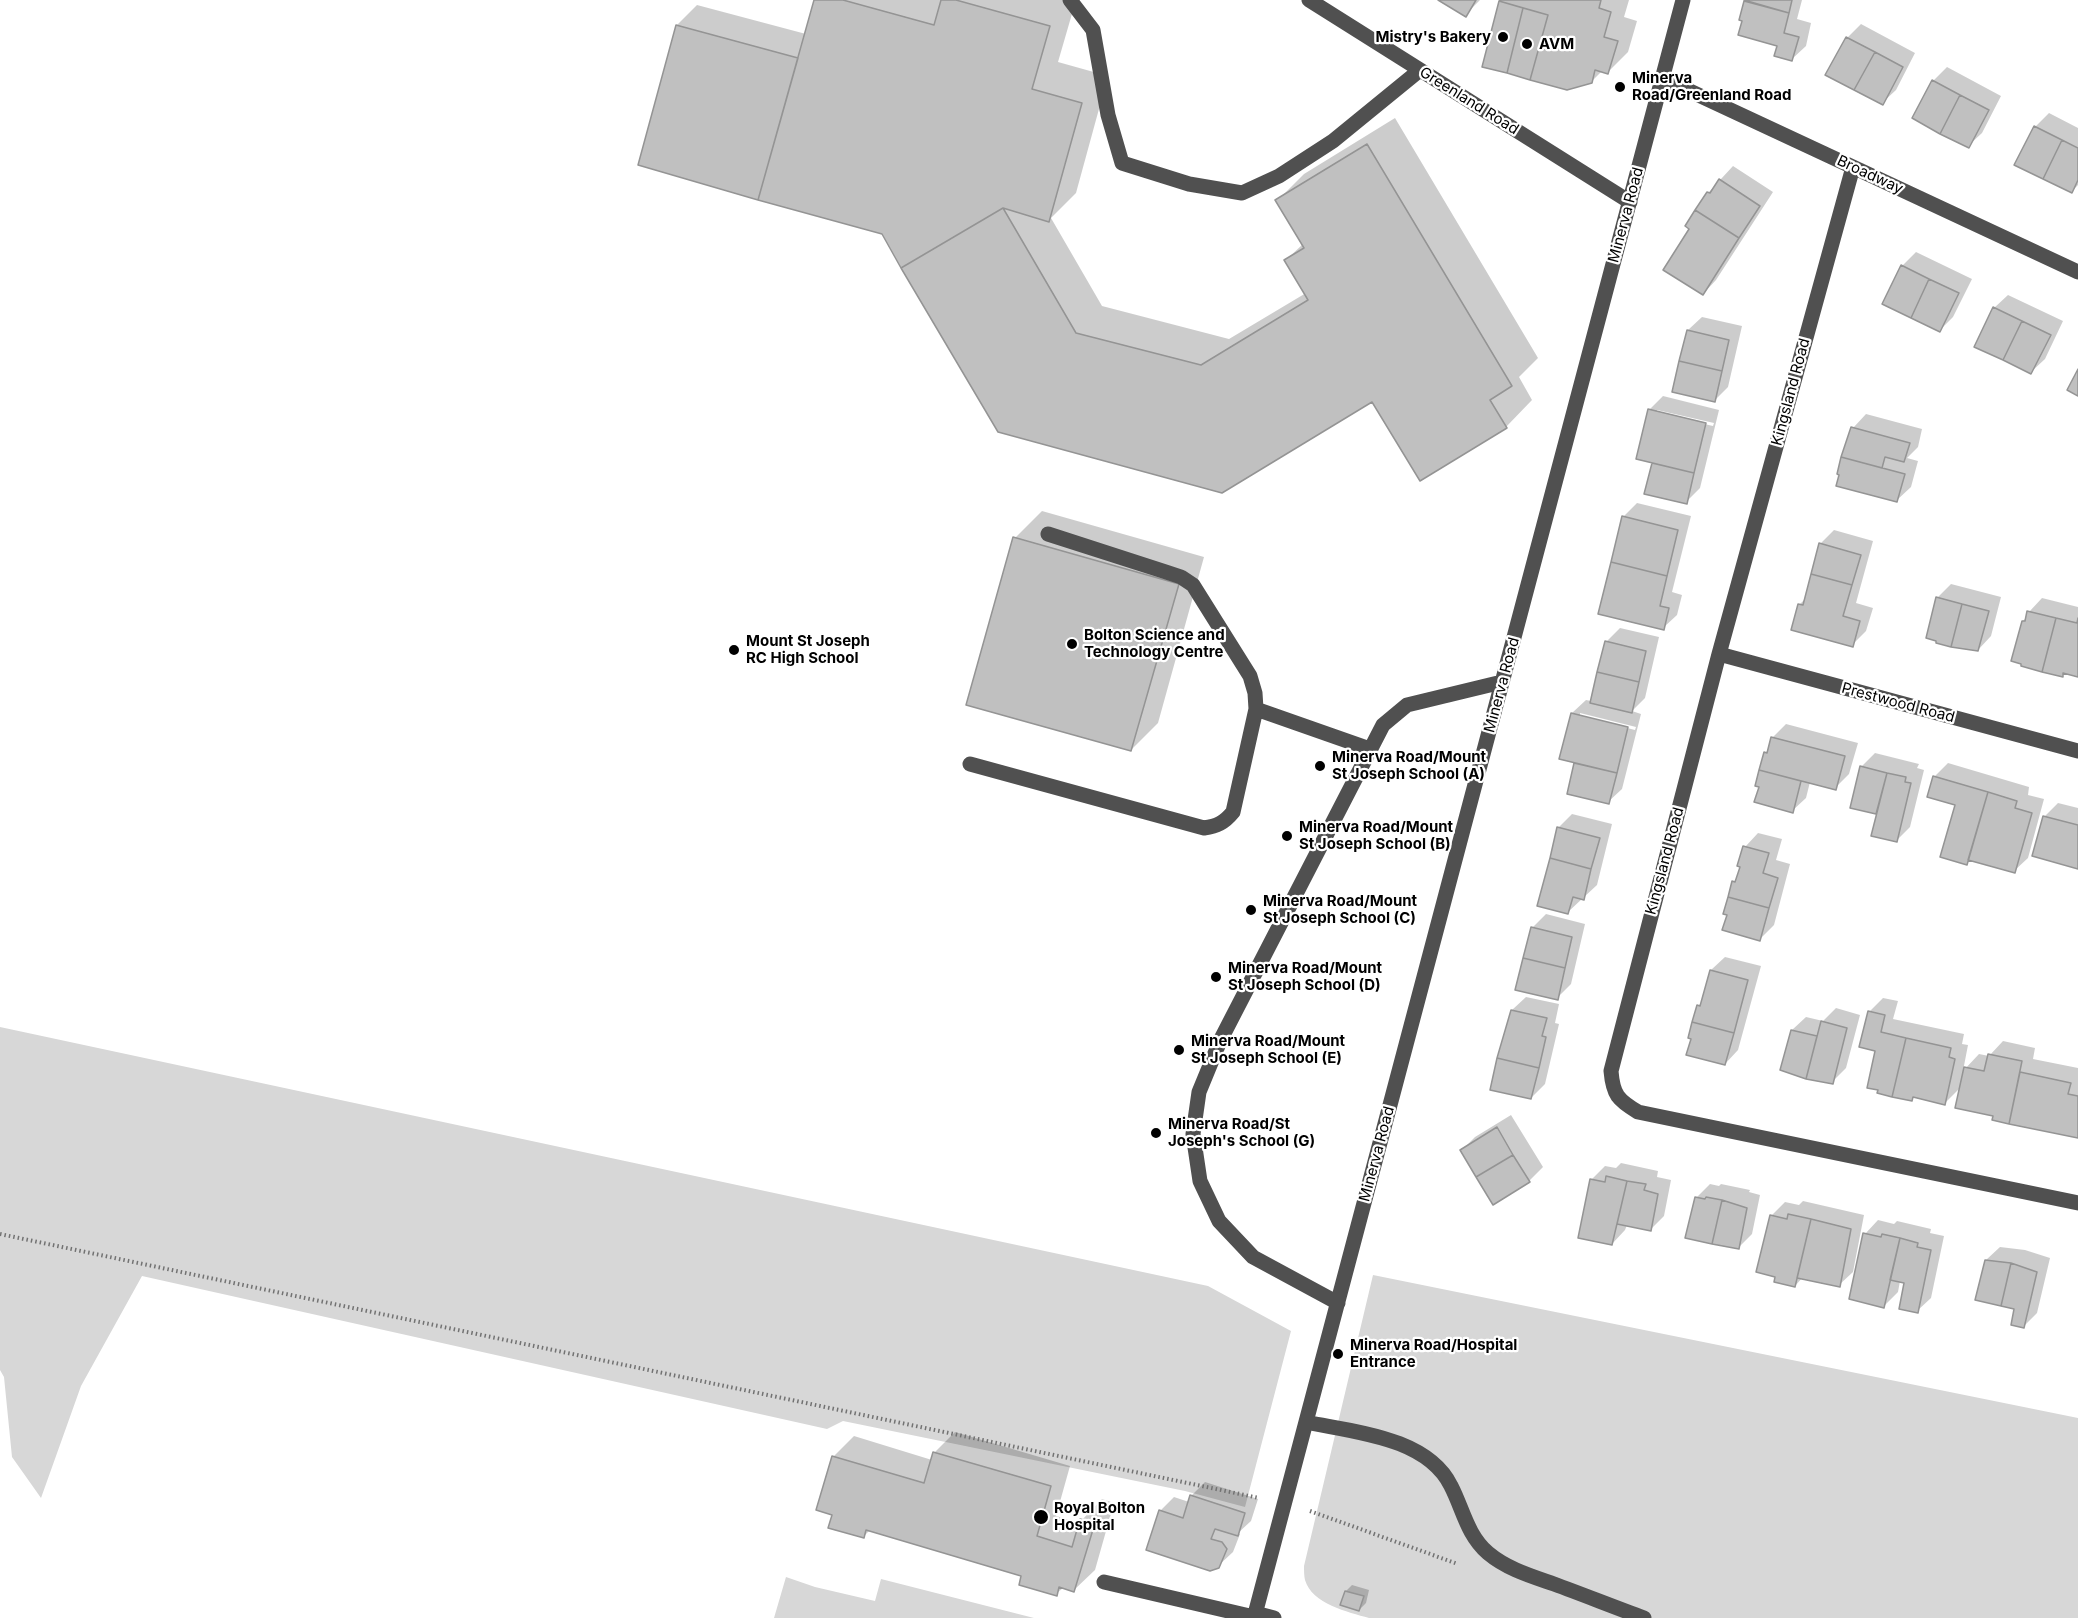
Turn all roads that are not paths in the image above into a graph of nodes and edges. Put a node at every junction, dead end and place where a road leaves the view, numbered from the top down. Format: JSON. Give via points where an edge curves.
{"nodes":[{"id":1,"x":1070,"y":0,"type":"edge"},
{"id":2,"x":1309,"y":0,"type":"edge"},
{"id":3,"x":1683,"y":0,"type":"edge"},
{"id":4,"x":1420,"y":70,"type":"junction"},
{"id":5,"x":1662,"y":78,"type":"junction"},
{"id":6,"x":1854,"y":167,"type":"junction"},
{"id":7,"x":1630,"y":202,"type":"junction"},
{"id":8,"x":2078,"y":272,"type":"edge"},
{"id":9,"x":1048,"y":534,"type":"dead end"},
{"id":10,"x":1719,"y":654,"type":"junction"},
{"id":11,"x":1502,"y":682,"type":"junction"},
{"id":12,"x":1257,"y":709,"type":"junction"},
{"id":13,"x":1370,"y":749,"type":"junction"},
{"id":14,"x":2078,"y":751,"type":"edge"},
{"id":15,"x":970,"y":764,"type":"dead end"},
{"id":16,"x":2078,"y":1203,"type":"edge"},
{"id":17,"x":1338,"y":1303,"type":"junction"},
{"id":18,"x":1306,"y":1422,"type":"junction"},
{"id":19,"x":1104,"y":1582,"type":"dead end"},
{"id":20,"x":1255,"y":1616,"type":"edge"},
{"id":21,"x":1274,"y":1618,"type":"edge"},
{"id":22,"x":1644,"y":1618,"type":"edge"}],
"edges":[{"from":1,"to":4,"type":"street","via":[[1093,30],[1108,115],[1122,163],[1189,184],[1242,193],[1279,176],[1333,141]]},
{"from":2,"to":4,"type":"street","name":"Greenland Road"},
{"from":3,"to":5,"type":"street","name":"Minerva Road"},
{"from":4,"to":7,"type":"street","name":"Greenland Road"},
{"from":5,"to":6,"type":"street","name":"Broadway"},
{"from":5,"to":7,"type":"street","name":"Minerva Road"},
{"from":6,"to":8,"type":"street","name":"Broadway"},
{"from":6,"to":10,"type":"street","name":"Kingsland Road"},
{"from":7,"to":11,"type":"street","name":"Minerva Road"},
{"from":9,"to":12,"type":"street","via":[[1181,577],[1193,585],[1250,676]]},
{"from":10,"to":14,"type":"street","name":"Prestwood Road"},
{"from":10,"to":16,"type":"street","name":"Kingsland Road","via":[[1611,1071],[1612,1088],[1622,1102],[1638,1112]]},
{"from":11,"to":13,"type":"street","via":[[1407,705],[1383,725]]},
{"from":11,"to":17,"type":"street","name":"Minerva Road"},
{"from":12,"to":13,"type":"street"},
{"from":12,"to":15,"type":"street","via":[[1233,813],[1217,826],[1204,828]]},
{"from":13,"to":17,"type":"street","via":[[1220,1041],[1199,1092],[1192,1134],[1200,1181],[1219,1221],[1253,1257]]},
{"from":17,"to":18,"type":"street","name":"Minerva Road"},
{"from":18,"to":20,"type":"street","name":"Minerva Road"},
{"from":18,"to":22,"type":"street","via":[[1391,1440],[1417,1451],[1440,1468],[1451,1484],[1470,1531],[1487,1552],[1507,1566]]},
{"from":19,"to":20,"type":"street"},
{"from":20,"to":21,"type":"street"}]}
